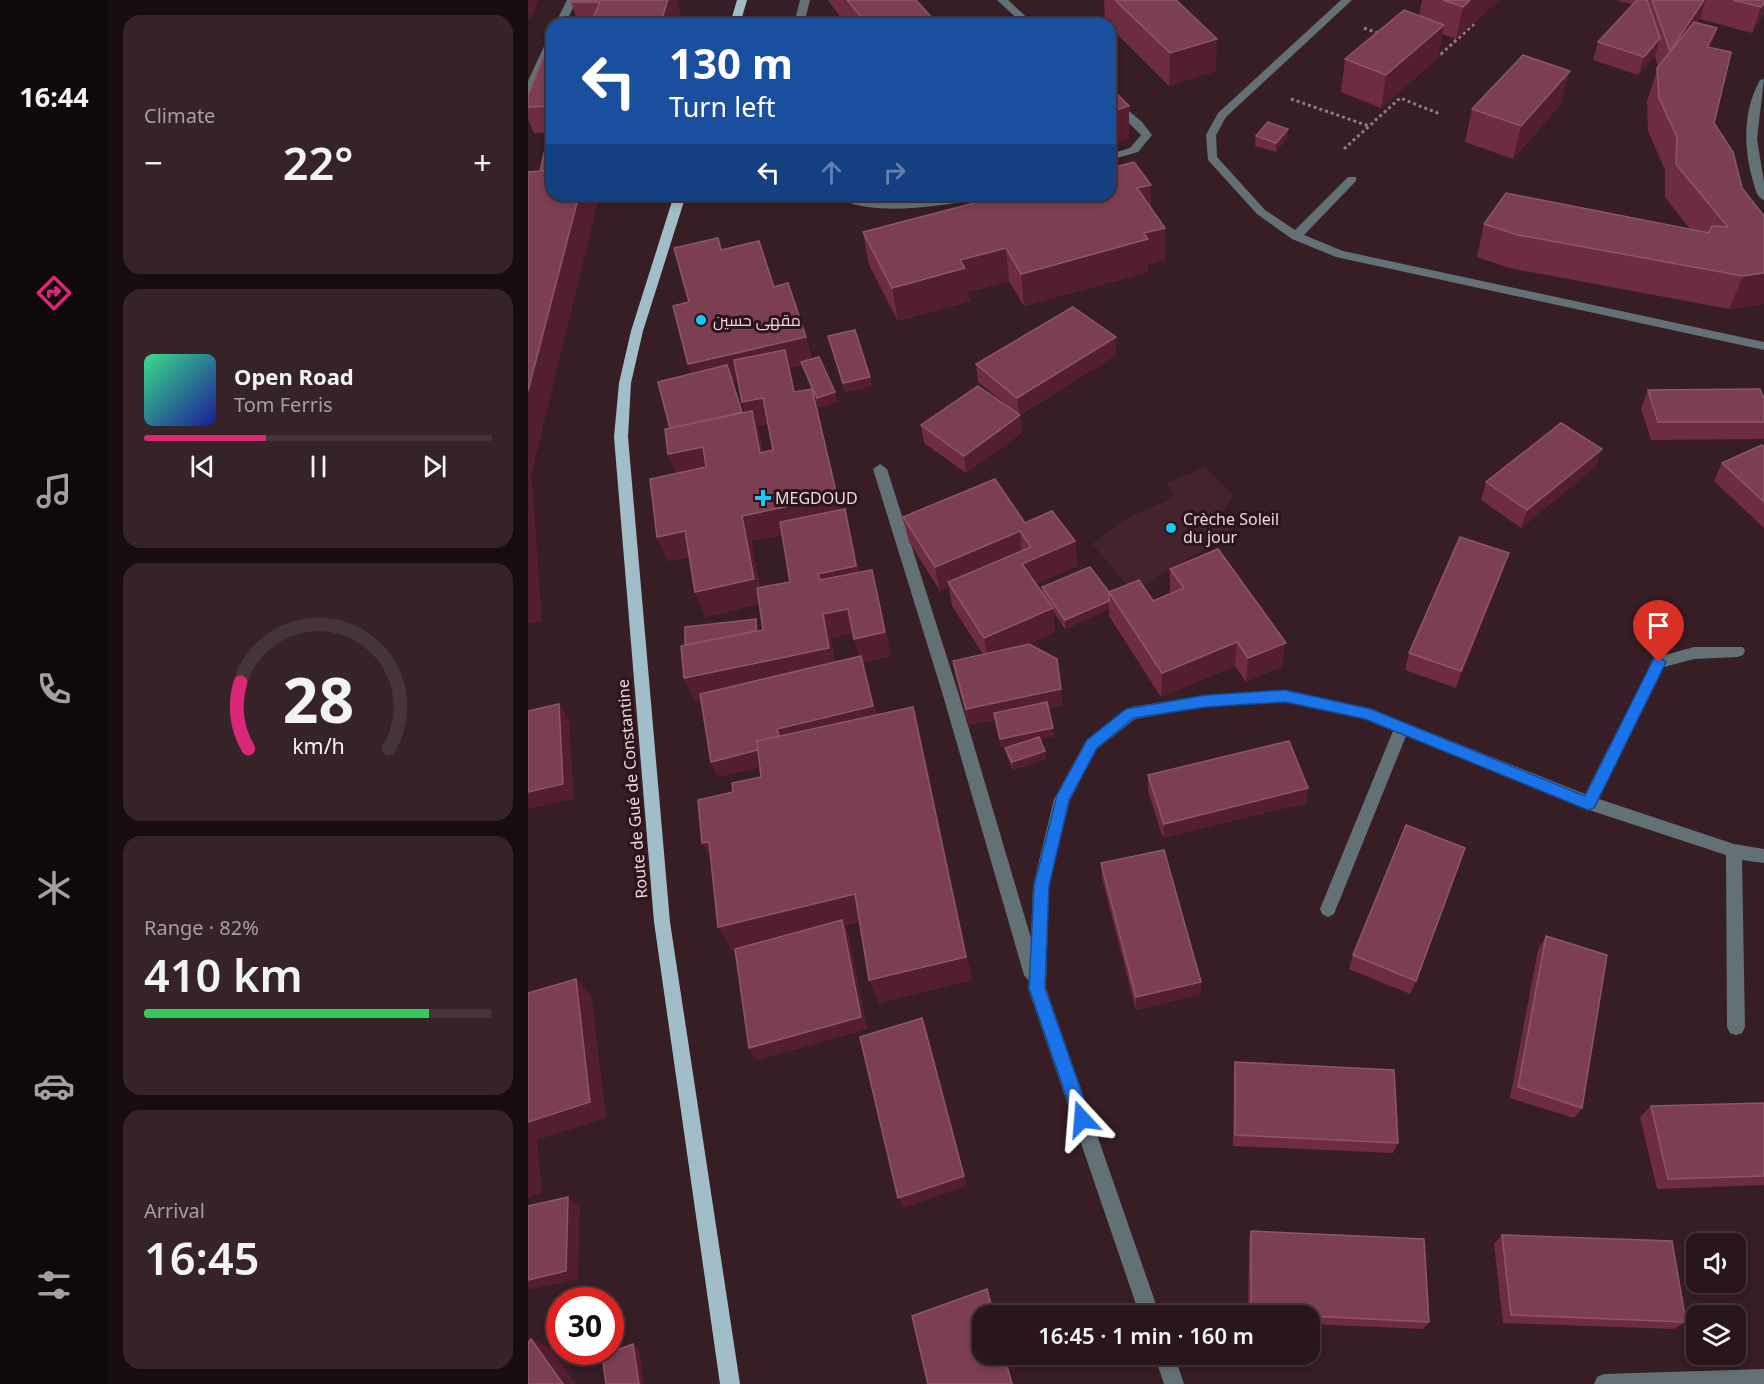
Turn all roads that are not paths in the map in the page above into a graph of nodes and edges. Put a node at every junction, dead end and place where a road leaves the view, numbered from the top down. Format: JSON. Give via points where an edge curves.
{"nodes":[{"id":1,"x":572,"y":0,"type":"edge"},
{"id":2,"x":742,"y":0,"type":"edge"},
{"id":3,"x":805,"y":0,"type":"edge"},
{"id":4,"x":1002,"y":0,"type":"edge"},
{"id":5,"x":1347,"y":0,"type":"edge"},
{"id":6,"x":563,"y":18,"type":"edge"},
{"id":7,"x":737,"y":18,"type":"edge"},
{"id":8,"x":800,"y":18,"type":"edge"},
{"id":9,"x":1022,"y":18,"type":"edge"},
{"id":10,"x":546,"y":52,"type":"edge"},
{"id":11,"x":1764,"y":82,"type":"edge"},
{"id":12,"x":529,"y":87,"type":"edge"},
{"id":13,"x":1116,"y":104,"type":"edge"},
{"id":14,"x":1116,"y":155,"type":"edge"},
{"id":15,"x":1352,"y":179,"type":"dead end"},
{"id":16,"x":1764,"y":197,"type":"edge"},
{"id":17,"x":678,"y":201,"type":"edge"},
{"id":18,"x":856,"y":201,"type":"edge"},
{"id":19,"x":948,"y":201,"type":"edge"},
{"id":20,"x":1296,"y":236,"type":"junction"},
{"id":21,"x":1764,"y":346,"type":"edge"},
{"id":22,"x":880,"y":469,"type":"dead end"},
{"id":23,"x":1738,"y":651,"type":"dead end"},
{"id":24,"x":1402,"y":727,"type":"junction"},
{"id":25,"x":1588,"y":803,"type":"junction"},
{"id":26,"x":1734,"y":851,"type":"junction"},
{"id":27,"x":1764,"y":856,"type":"edge"},
{"id":28,"x":1328,"y":909,"type":"dead end"},
{"id":29,"x":1037,"y":988,"type":"junction"},
{"id":30,"x":1736,"y":1027,"type":"dead end"},
{"id":31,"x":1146,"y":1305,"type":"edge"},
{"id":32,"x":1168,"y":1365,"type":"edge"},
{"id":33,"x":1764,"y":1379,"type":"edge"},
{"id":34,"x":730,"y":1384,"type":"edge"},
{"id":35,"x":1174,"y":1384,"type":"edge"},
{"id":36,"x":1604,"y":1384,"type":"edge"}],
"edges":[{"from":1,"to":6,"type":"street"},
{"from":2,"to":7,"type":"main road"},
{"from":3,"to":8,"type":"street"},
{"from":4,"to":9,"type":"street"},
{"from":5,"to":20,"type":"street","via":[[1222,115],[1211,135],[1212,158],[1260,212]]},
{"from":10,"to":12,"type":"street"},
{"from":11,"to":16,"type":"street","via":[[1750,134],[1758,184]]},
{"from":13,"to":14,"type":"street","via":[[1147,135],[1134,150]]},
{"from":15,"to":20,"type":"street"},
{"from":17,"to":34,"type":"main road","name":"Route de Gué de Constantine","via":[[637,331],[625,383],[621,437],[662,922]]},
{"from":18,"to":19,"type":"street","via":[[895,205]]},
{"from":20,"to":21,"type":"street","via":[[1340,254]]},
{"from":22,"to":29,"type":"street"},
{"from":23,"to":25,"type":"street","via":[[1694,653],[1659,662]]},
{"from":24,"to":25,"type":"street"},
{"from":24,"to":28,"type":"street"},
{"from":24,"to":29,"type":"street","via":[[1366,713],[1285,696],[1206,701],[1131,713],[1092,744],[1062,799],[1041,886]]},
{"from":25,"to":26,"type":"street"},
{"from":26,"to":27,"type":"street"},
{"from":26,"to":30,"type":"street"},
{"from":29,"to":31,"type":"street"},
{"from":32,"to":35,"type":"street"},
{"from":33,"to":36,"type":"street"}]}
